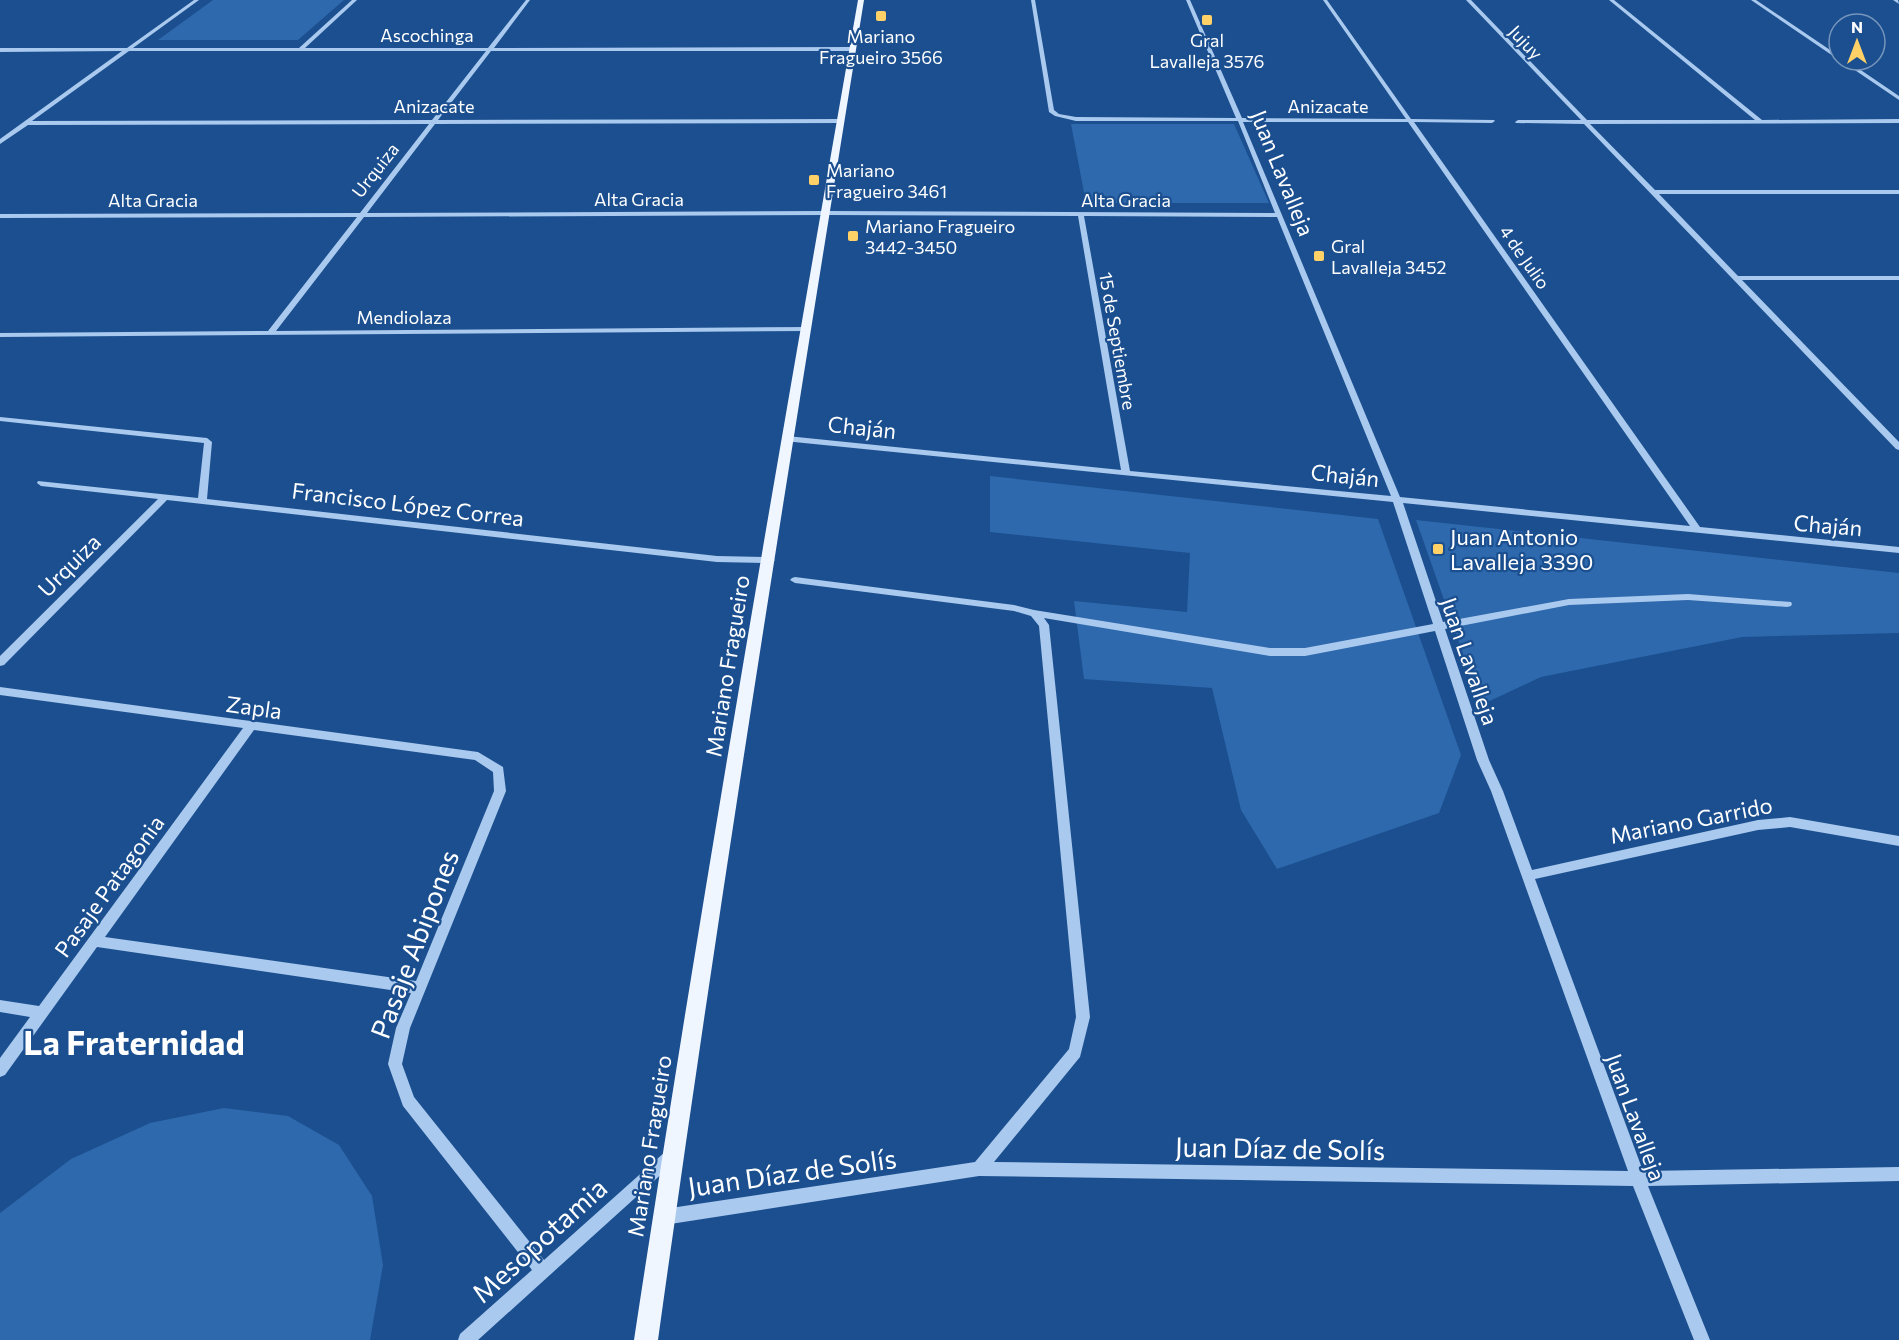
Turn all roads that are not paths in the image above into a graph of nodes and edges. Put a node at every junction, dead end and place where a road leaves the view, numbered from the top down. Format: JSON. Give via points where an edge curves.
{"nodes":[{"id":1,"x":197,"y":0,"type":"edge"},
{"id":2,"x":355,"y":0,"type":"edge"},
{"id":3,"x":528,"y":0,"type":"edge"},
{"id":4,"x":861,"y":0,"type":"edge"},
{"id":5,"x":1033,"y":0,"type":"edge"},
{"id":6,"x":1188,"y":0,"type":"edge"},
{"id":7,"x":1325,"y":0,"type":"edge"},
{"id":8,"x":1468,"y":0,"type":"edge"},
{"id":9,"x":1611,"y":0,"type":"edge"},
{"id":10,"x":1753,"y":0,"type":"edge"},
{"id":11,"x":1894,"y":0,"type":"edge"},
{"id":12,"x":1899,"y":3,"type":"edge"},
{"id":13,"x":853,"y":49,"type":"junction"},
{"id":14,"x":1827,"y":49,"type":"edge"},
{"id":15,"x":0,"y":50,"type":"edge"},
{"id":16,"x":125,"y":50,"type":"junction"},
{"id":17,"x":300,"y":50,"type":"junction"},
{"id":18,"x":489,"y":50,"type":"junction"},
{"id":19,"x":1861,"y":72,"type":"edge"},
{"id":20,"x":1899,"y":98,"type":"edge"},
{"id":21,"x":1240,"y":120,"type":"junction"},
{"id":22,"x":434,"y":121,"type":"junction"},
{"id":23,"x":841,"y":121,"type":"junction"},
{"id":24,"x":1412,"y":121,"type":"junction"},
{"id":25,"x":1492,"y":121,"type":"dead end"},
{"id":26,"x":1760,"y":121,"type":"junction"},
{"id":27,"x":1899,"y":121,"type":"edge"},
{"id":28,"x":1518,"y":122,"type":"dead end"},
{"id":29,"x":1584,"y":122,"type":"junction"},
{"id":30,"x":27,"y":123,"type":"junction"},
{"id":31,"x":0,"y":142,"type":"edge"},
{"id":32,"x":1652,"y":192,"type":"junction"},
{"id":33,"x":1899,"y":192,"type":"edge"},
{"id":34,"x":826,"y":213,"type":"junction"},
{"id":35,"x":1081,"y":214,"type":"junction"},
{"id":36,"x":361,"y":215,"type":"junction"},
{"id":37,"x":1279,"y":215,"type":"junction"},
{"id":38,"x":0,"y":216,"type":"edge"},
{"id":39,"x":1735,"y":278,"type":"junction"},
{"id":40,"x":1899,"y":278,"type":"edge"},
{"id":41,"x":807,"y":329,"type":"junction"},
{"id":42,"x":270,"y":333,"type":"junction"},
{"id":43,"x":0,"y":335,"type":"edge"},
{"id":44,"x":0,"y":419,"type":"edge"},
{"id":45,"x":788,"y":439,"type":"junction"},
{"id":46,"x":1899,"y":447,"type":"edge"},
{"id":47,"x":1126,"y":473,"type":"junction"},
{"id":48,"x":41,"y":483,"type":"dead end"},
{"id":49,"x":166,"y":496,"type":"junction"},
{"id":50,"x":202,"y":500,"type":"junction"},
{"id":51,"x":1397,"y":500,"type":"junction"},
{"id":52,"x":1698,"y":531,"type":"junction"},
{"id":53,"x":1899,"y":550,"type":"edge"},
{"id":54,"x":770,"y":560,"type":"junction"},
{"id":55,"x":795,"y":580,"type":"dead end"},
{"id":56,"x":1787,"y":604,"type":"dead end"},
{"id":57,"x":1034,"y":613,"type":"junction"},
{"id":58,"x":1438,"y":627,"type":"junction"},
{"id":59,"x":0,"y":662,"type":"edge"},
{"id":60,"x":0,"y":692,"type":"edge"},
{"id":61,"x":251,"y":726,"type":"junction"},
{"id":62,"x":499,"y":770,"type":"joint"},
{"id":63,"x":1899,"y":841,"type":"edge"},
{"id":64,"x":1527,"y":876,"type":"junction"},
{"id":65,"x":94,"y":941,"type":"junction"},
{"id":66,"x":420,"y":988,"type":"junction"},
{"id":67,"x":0,"y":1006,"type":"edge"},
{"id":68,"x":42,"y":1013,"type":"junction"},
{"id":69,"x":0,"y":1070,"type":"edge"},
{"id":70,"x":673,"y":1155,"type":"junction"},
{"id":71,"x":978,"y":1169,"type":"junction"},
{"id":72,"x":1899,"y":1174,"type":"edge"},
{"id":73,"x":1638,"y":1179,"type":"junction"},
{"id":74,"x":664,"y":1217,"type":"junction"},
{"id":75,"x":543,"y":1270,"type":"junction"},
{"id":76,"x":465,"y":1340,"type":"edge"},
{"id":77,"x":646,"y":1340,"type":"edge"},
{"id":78,"x":1702,"y":1340,"type":"edge"}],
"edges":[{"from":1,"to":16,"type":"street"},
{"from":2,"to":17,"type":"street"},
{"from":3,"to":18,"type":"street","name":"Urquiza"},
{"from":4,"to":13,"type":"main road","name":"Mariano Fragueiro"},
{"from":5,"to":21,"type":"street","name":"Anizacate","via":[[1051,111],[1058,116]]},
{"from":6,"to":21,"type":"street","name":"Juan Lavalleja"},
{"from":7,"to":24,"type":"street","name":"4 de Julio"},
{"from":8,"to":29,"type":"street","name":"Jujuy"},
{"from":9,"to":26,"type":"street"},
{"from":10,"to":14,"type":"street"},
{"from":11,"to":12,"type":"street"},
{"from":13,"to":18,"type":"street","name":"Ascochinga"},
{"from":13,"to":23,"type":"main road","name":"Mariano Fragueiro"},
{"from":15,"to":16,"type":"street","name":"Ascochinga"},
{"from":16,"to":17,"type":"street","name":"Ascochinga"},
{"from":16,"to":30,"type":"street"},
{"from":17,"to":18,"type":"street","name":"Ascochinga"},
{"from":18,"to":22,"type":"street","name":"Urquiza"},
{"from":19,"to":20,"type":"street"},
{"from":21,"to":24,"type":"street","name":"Anizacate"},
{"from":21,"to":37,"type":"street","name":"Juan Lavalleja"},
{"from":22,"to":23,"type":"street","name":"Anizacate"},
{"from":22,"to":30,"type":"street","name":"Anizacate"},
{"from":22,"to":36,"type":"street","name":"Urquiza"},
{"from":23,"to":34,"type":"main road","name":"Mariano Fragueiro"},
{"from":24,"to":25,"type":"street","name":"Anizacate"},
{"from":24,"to":52,"type":"street","name":"4 de Julio"},
{"from":26,"to":27,"type":"street"},
{"from":26,"to":29,"type":"street"},
{"from":28,"to":29,"type":"street"},
{"from":29,"to":32,"type":"street","name":"Jujuy"},
{"from":30,"to":31,"type":"street"},
{"from":32,"to":33,"type":"street"},
{"from":32,"to":39,"type":"street","name":"Jujuy"},
{"from":34,"to":35,"type":"street","name":"Alta Gracia"},
{"from":34,"to":36,"type":"street","name":"Alta Gracia"},
{"from":34,"to":41,"type":"main road","name":"Mariano Fragueiro"},
{"from":35,"to":37,"type":"street","name":"Alta Gracia"},
{"from":35,"to":47,"type":"street","name":"15 de Septiembre"},
{"from":36,"to":38,"type":"street","name":"Alta Gracia"},
{"from":36,"to":42,"type":"street","name":"Urquiza"},
{"from":37,"to":51,"type":"street","name":"Juan Lavalleja"},
{"from":39,"to":40,"type":"street"},
{"from":39,"to":46,"type":"street","name":"Jujuy"},
{"from":41,"to":42,"type":"street","name":"Mendiolaza"},
{"from":41,"to":45,"type":"main road","name":"Mariano Fragueiro"},
{"from":42,"to":43,"type":"street","name":"Mendiolaza"},
{"from":44,"to":50,"type":"street","via":[[204,440],[208,442]]},
{"from":45,"to":47,"type":"street","name":"Chaján"},
{"from":45,"to":54,"type":"main road","name":"Mariano Fragueiro"},
{"from":47,"to":51,"type":"street","name":"Chaján"},
{"from":48,"to":49,"type":"street","name":"Francisco López Correa"},
{"from":49,"to":50,"type":"street","name":"Francisco López Correa"},
{"from":49,"to":59,"type":"street","name":"Urquiza"},
{"from":50,"to":54,"type":"street","name":"Francisco López Correa","via":[[717,559]]},
{"from":51,"to":52,"type":"street","name":"Chaján"},
{"from":51,"to":58,"type":"street","name":"Juan Lavalleja"},
{"from":52,"to":53,"type":"street","name":"Chaján"},
{"from":54,"to":70,"type":"main road","name":"Mariano Fragueiro"},
{"from":55,"to":57,"type":"street"},
{"from":56,"to":58,"type":"street","via":[[1688,597],[1569,602]]},
{"from":57,"to":58,"type":"street","via":[[1270,652],[1305,652]]},
{"from":57,"to":71,"type":"street","via":[[1044,625],[1083,1017],[1074,1052]]},
{"from":58,"to":64,"type":"street","name":"Juan Lavalleja"},
{"from":60,"to":61,"type":"street","name":"Zapla"},
{"from":61,"to":62,"type":"street","name":"Zapla","via":[[478,756]]},
{"from":61,"to":65,"type":"street","name":"Pasaje Patagonia"},
{"from":62,"to":66,"type":"street","name":"Pasaje Abipones","via":[[500,791]]},
{"from":63,"to":64,"type":"street","name":"Mariano Garrido","via":[[1790,822],[1758,825]]},
{"from":64,"to":73,"type":"street","name":"Juan Lavalleja"},
{"from":65,"to":66,"type":"street"},
{"from":65,"to":68,"type":"street","name":"Pasaje Patagonia"},
{"from":66,"to":75,"type":"street","name":"Pasaje Abipones","via":[[403,1028],[395,1064],[408,1101]]},
{"from":67,"to":68,"type":"street"},
{"from":68,"to":69,"type":"street","name":"Pasaje Patagonia"},
{"from":70,"to":74,"type":"main road","name":"Mariano Fragueiro"},
{"from":70,"to":75,"type":"street","name":"Mesopotamia"},
{"from":71,"to":73,"type":"street","name":"Juan Díaz de Solís"},
{"from":71,"to":74,"type":"street","name":"Juan Díaz de Solís"},
{"from":72,"to":73,"type":"street","name":"Juan Díaz de Solís"},
{"from":73,"to":78,"type":"street","name":"Juan Lavalleja"},
{"from":74,"to":77,"type":"main road","name":"Mariano Fragueiro"},
{"from":75,"to":76,"type":"street","name":"Mesopotamia"}]}
